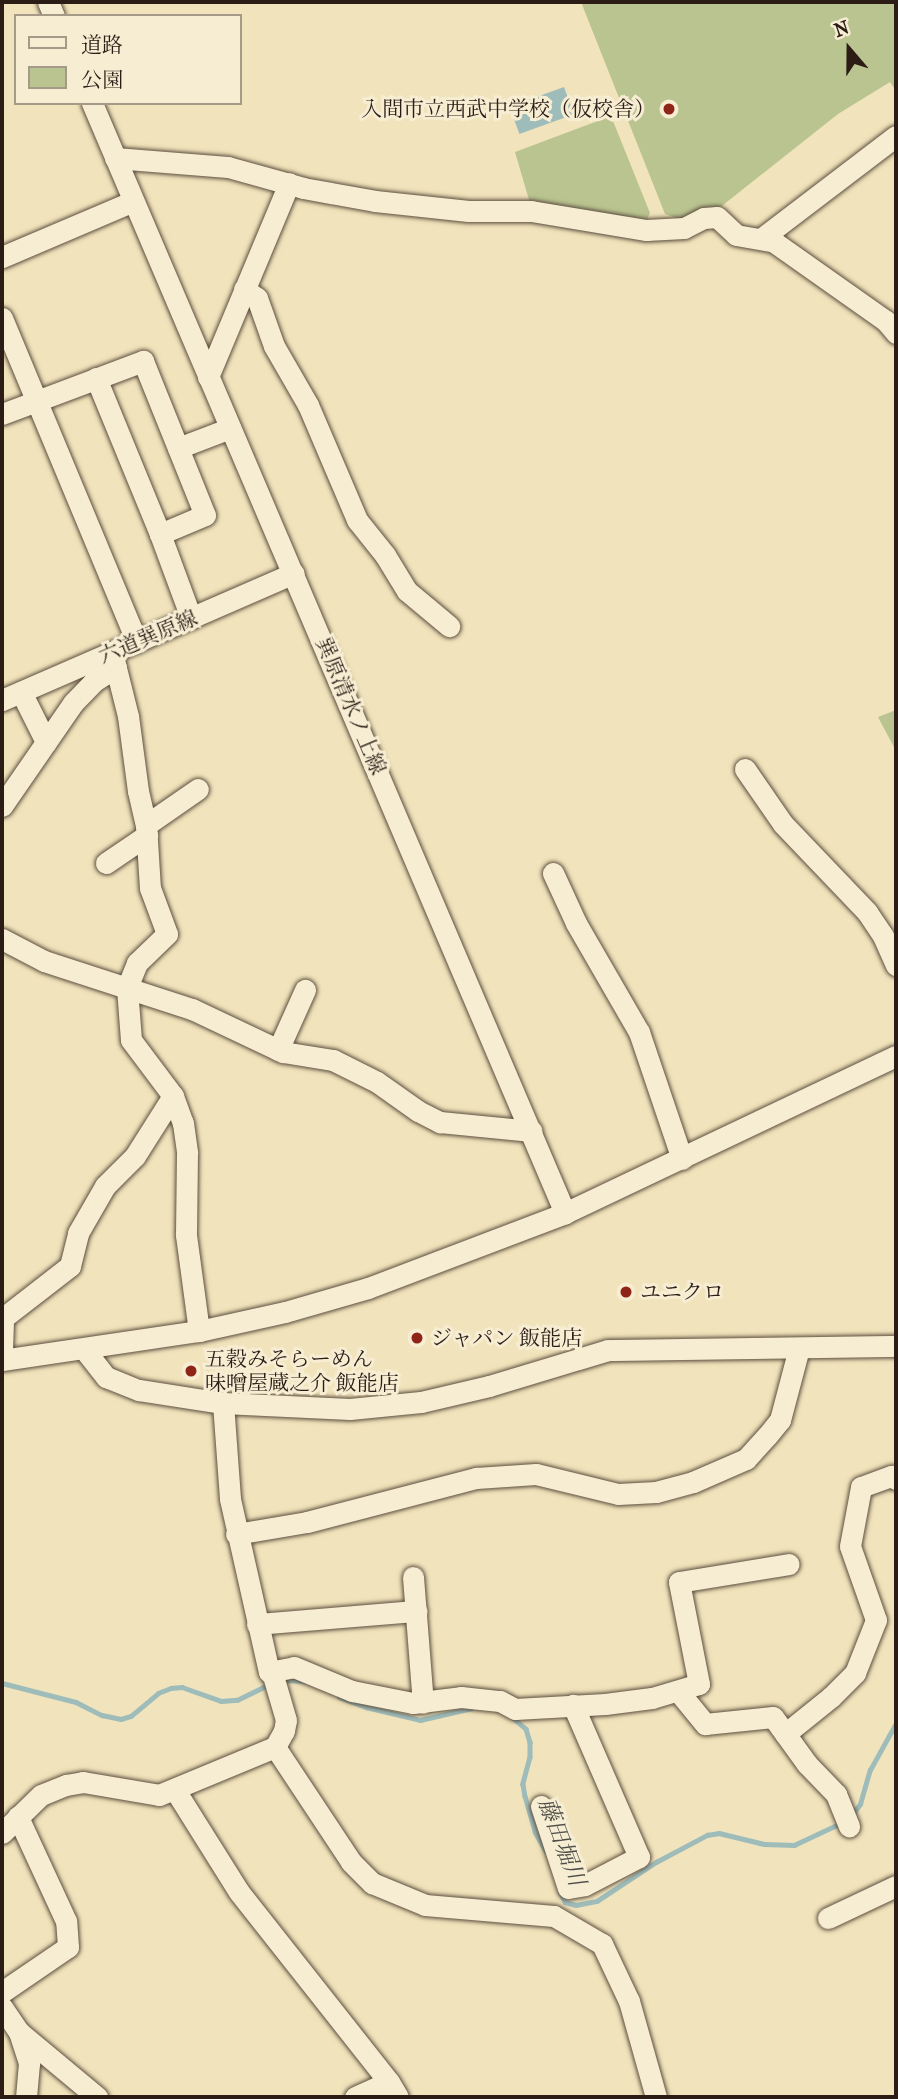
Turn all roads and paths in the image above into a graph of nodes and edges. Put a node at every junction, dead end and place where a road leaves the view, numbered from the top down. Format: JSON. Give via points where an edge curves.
{"nodes":[{"id":1,"x":93,"y":105,"type":"edge"},
{"id":2,"x":896,"y":135,"type":"edge"},
{"id":3,"x":115,"y":158,"type":"junction"},
{"id":4,"x":289,"y":183,"type":"junction"},
{"id":5,"x":134,"y":201,"type":"junction"},
{"id":6,"x":762,"y":238,"type":"junction"},
{"id":7,"x":2,"y":257,"type":"edge"},
{"id":8,"x":244,"y":289,"type":"junction"},
{"id":9,"x":2,"y":318,"type":"edge"},
{"id":10,"x":896,"y":333,"type":"edge"},
{"id":11,"x":6,"y":340,"type":"edge"},
{"id":12,"x":208,"y":377,"type":"junction"},
{"id":13,"x":96,"y":378,"type":"junction"},
{"id":14,"x":35,"y":400,"type":"junction"},
{"id":15,"x":2,"y":414,"type":"edge"},
{"id":16,"x":230,"y":428,"type":"junction"},
{"id":17,"x":178,"y":449,"type":"junction"},
{"id":18,"x":160,"y":534,"type":"junction"},
{"id":19,"x":294,"y":573,"type":"junction"},
{"id":20,"x":191,"y":618,"type":"junction"},
{"id":21,"x":449,"y":626,"type":"dead end"},
{"id":22,"x":137,"y":642,"type":"junction"},
{"id":23,"x":114,"y":660,"type":"junction"},
{"id":24,"x":12,"y":696,"type":"edge"},
{"id":25,"x":46,"y":742,"type":"junction"},
{"id":26,"x":745,"y":769,"type":"dead end"},
{"id":27,"x":198,"y":789,"type":"dead end"},
{"id":28,"x":2,"y":806,"type":"edge"},
{"id":29,"x":147,"y":830,"type":"junction"},
{"id":30,"x":106,"y":863,"type":"dead end"},
{"id":31,"x":554,"y":873,"type":"dead end"},
{"id":32,"x":2,"y":939,"type":"edge"},
{"id":33,"x":896,"y":965,"type":"edge"},
{"id":34,"x":127,"y":988,"type":"junction"},
{"id":35,"x":305,"y":990,"type":"dead end"},
{"id":36,"x":278,"y":1050,"type":"junction"},
{"id":37,"x":896,"y":1056,"type":"edge"},
{"id":38,"x":173,"y":1096,"type":"junction"},
{"id":39,"x":532,"y":1131,"type":"junction"},
{"id":40,"x":682,"y":1159,"type":"junction"},
{"id":41,"x":565,"y":1213,"type":"junction"},
{"id":42,"x":199,"y":1331,"type":"junction"},
{"id":43,"x":893,"y":1341,"type":"edge"},
{"id":44,"x":799,"y":1348,"type":"junction"},
{"id":45,"x":84,"y":1349,"type":"junction"},
{"id":46,"x":2,"y":1350,"type":"edge"},
{"id":47,"x":2,"y":1360,"type":"edge"},
{"id":48,"x":223,"y":1403,"type":"junction"},
{"id":49,"x":896,"y":1479,"type":"edge"},
{"id":50,"x":236,"y":1534,"type":"junction"},
{"id":51,"x":789,"y":1564,"type":"dead end"},
{"id":52,"x":413,"y":1577,"type":"dead end"},
{"id":53,"x":416,"y":1611,"type":"junction"},
{"id":54,"x":257,"y":1624,"type":"junction"},
{"id":55,"x":274,"y":1678,"type":"junction"},
{"id":56,"x":678,"y":1691,"type":"junction"},
{"id":57,"x":423,"y":1703,"type":"junction"},
{"id":58,"x":573,"y":1705,"type":"junction"},
{"id":59,"x":785,"y":1734,"type":"junction"},
{"id":60,"x":275,"y":1747,"type":"junction"},
{"id":61,"x":175,"y":1790,"type":"junction"},
{"id":62,"x":541,"y":1806,"type":"dead end"},
{"id":63,"x":18,"y":1817,"type":"junction"},
{"id":64,"x":846,"y":1818,"type":"dead end"},
{"id":65,"x":2,"y":1833,"type":"edge"},
{"id":66,"x":896,"y":1886,"type":"edge"},
{"id":67,"x":828,"y":1918,"type":"dead end"},
{"id":68,"x":2,"y":1992,"type":"edge"},
{"id":69,"x":2,"y":2007,"type":"edge"},
{"id":70,"x":19,"y":2032,"type":"junction"},
{"id":71,"x":393,"y":2090,"type":"edge"},
{"id":72,"x":26,"y":2097,"type":"edge"},
{"id":73,"x":97,"y":2097,"type":"edge"},
{"id":74,"x":355,"y":2097,"type":"edge"},
{"id":75,"x":656,"y":2097,"type":"edge"}],
"edges":[{"from":1,"to":3,"type":"street","name":"巽原清水ノ上線"},
{"from":2,"to":6,"type":"street"},
{"from":3,"to":4,"type":"street","via":[[228,167]]},
{"from":3,"to":5,"type":"street","name":"巽原清水ノ上線"},
{"from":4,"to":6,"type":"street","via":[[375,201],[467,211],[531,211],[646,229],[684,228],[704,218],[717,218],[736,235]]},
{"from":4,"to":8,"type":"street"},
{"from":5,"to":7,"type":"street"},
{"from":5,"to":12,"type":"street","name":"巽原清水ノ上線"},
{"from":6,"to":10,"type":"street","via":[[817,272]]},
{"from":8,"to":12,"type":"street"},
{"from":8,"to":21,"type":"street","via":[[257,298],[274,346],[309,405],[357,520],[407,591]]},
{"from":9,"to":11,"type":"street"},
{"from":11,"to":14,"type":"street"},
{"from":12,"to":16,"type":"street","name":"巽原清水ノ上線"},
{"from":13,"to":14,"type":"street"},
{"from":13,"to":17,"type":"street","via":[[143,361]]},
{"from":13,"to":18,"type":"street"},
{"from":14,"to":15,"type":"street"},
{"from":14,"to":22,"type":"street"},
{"from":16,"to":17,"type":"street"},
{"from":16,"to":19,"type":"street","name":"巽原清水ノ上線"},
{"from":17,"to":18,"type":"street","via":[[205,515]]},
{"from":18,"to":20,"type":"street"},
{"from":19,"to":20,"type":"street","name":"六道巽原線"},
{"from":19,"to":39,"type":"street","name":"巽原清水ノ上線"},
{"from":20,"to":22,"type":"street","name":"六道巽原線"},
{"from":22,"to":23,"type":"street","name":"六道巽原線"},
{"from":23,"to":24,"type":"street","name":"六道巽原線"},
{"from":23,"to":25,"type":"street","via":[[81,693]]},
{"from":23,"to":29,"type":"street"},
{"from":24,"to":25,"type":"street"},
{"from":25,"to":28,"type":"street"},
{"from":26,"to":33,"type":"street","via":[[783,824],[867,912]]},
{"from":27,"to":29,"type":"street"},
{"from":29,"to":30,"type":"street"},
{"from":29,"to":34,"type":"street","via":[[150,888],[167,934],[137,963]]},
{"from":31,"to":40,"type":"street","via":[[576,923],[639,1032]]},
{"from":32,"to":34,"type":"street","via":[[44,961]]},
{"from":34,"to":36,"type":"street","via":[[192,1009]]},
{"from":34,"to":38,"type":"street","via":[[131,1040]]},
{"from":35,"to":36,"type":"street"},
{"from":36,"to":39,"type":"street","via":[[333,1060],[440,1122]]},
{"from":37,"to":40,"type":"street"},
{"from":38,"to":42,"type":"street","via":[[186,1143],[186,1234]]},
{"from":38,"to":46,"type":"street","via":[[135,1156],[105,1186],[78,1233],[70,1266],[3,1318]]},
{"from":39,"to":41,"type":"street","name":"巽原清水ノ上線"},
{"from":40,"to":41,"type":"street"},
{"from":41,"to":42,"type":"street","via":[[368,1288]]},
{"from":42,"to":45,"type":"street"},
{"from":43,"to":44,"type":"street"},
{"from":44,"to":48,"type":"street","via":[[608,1350],[475,1390],[421,1402],[350,1409]]},
{"from":44,"to":50,"type":"street","via":[[780,1420],[746,1458],[693,1482],[656,1492],[618,1494],[536,1474],[476,1478],[307,1522]]},
{"from":45,"to":47,"type":"street"},
{"from":45,"to":48,"type":"street","via":[[94,1365],[121,1385]]},
{"from":48,"to":50,"type":"street"},
{"from":49,"to":59,"type":"street","via":[[892,1476],[861,1487],[850,1546],[876,1620],[855,1673]]},
{"from":50,"to":54,"type":"street"},
{"from":51,"to":56,"type":"street","via":[[679,1582],[699,1684]]},
{"from":52,"to":53,"type":"street"},
{"from":53,"to":54,"type":"street"},
{"from":53,"to":57,"type":"street"},
{"from":54,"to":55,"type":"street"},
{"from":55,"to":57,"type":"street","via":[[294,1667],[352,1691]]},
{"from":55,"to":60,"type":"street","via":[[286,1720]]},
{"from":56,"to":58,"type":"street"},
{"from":56,"to":59,"type":"street","via":[[705,1724],[773,1717]]},
{"from":57,"to":58,"type":"street","via":[[461,1697],[500,1701],[515,1709]]},
{"from":58,"to":62,"type":"street","via":[[639,1857],[585,1885],[568,1888]]},
{"from":59,"to":64,"type":"street","via":[[836,1794]]},
{"from":60,"to":61,"type":"street"},
{"from":60,"to":75,"type":"street","via":[[351,1862],[372,1883],[425,1905],[554,1916],[602,1944],[629,2001]]},
{"from":61,"to":63,"type":"street","via":[[159,1795],[83,1782],[66,1784],[41,1795]]},
{"from":61,"to":71,"type":"street","via":[[239,1892]]},
{"from":63,"to":65,"type":"street"},
{"from":63,"to":68,"type":"street","via":[[66,1921],[68,1947]]},
{"from":66,"to":67,"type":"street"},
{"from":69,"to":70,"type":"street"},
{"from":70,"to":72,"type":"street","via":[[29,2063]]},
{"from":70,"to":73,"type":"street"},
{"from":71,"to":74,"type":"street"}]}
